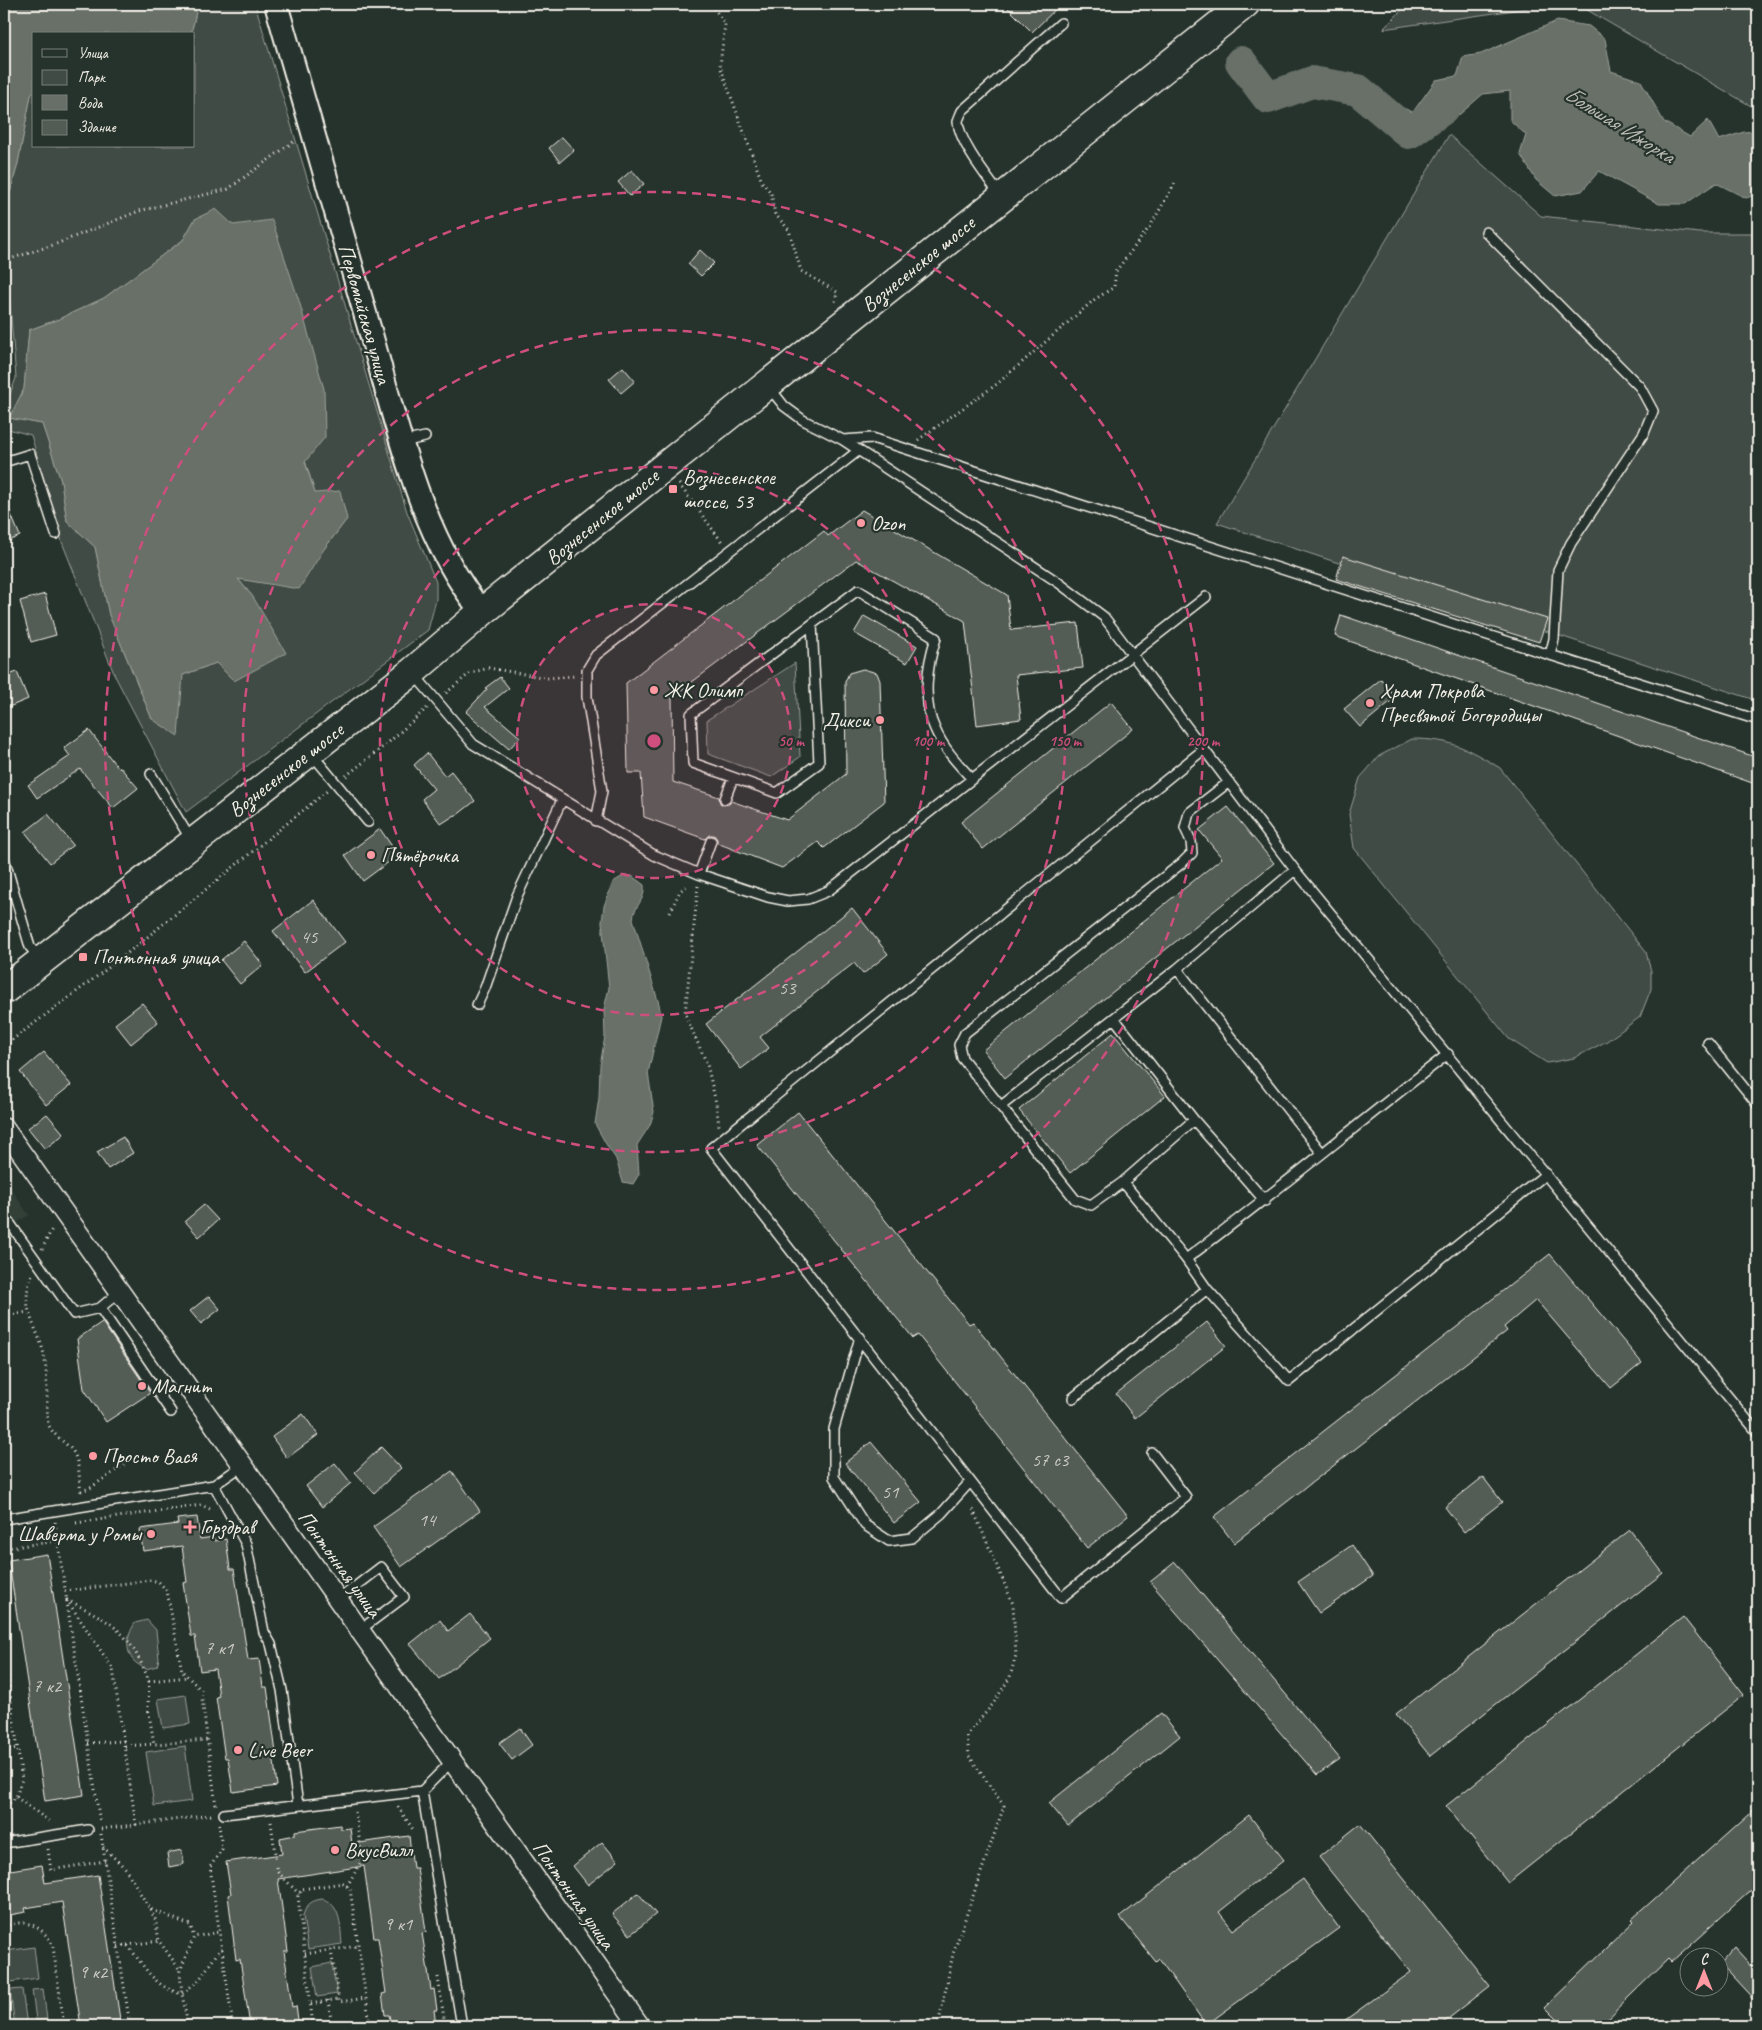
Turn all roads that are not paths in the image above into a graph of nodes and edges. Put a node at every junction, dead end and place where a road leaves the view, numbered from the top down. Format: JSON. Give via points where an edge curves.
{"nodes":[{"id":1,"x":276,"y":4,"type":"edge"},
{"id":2,"x":1245,"y":4,"type":"edge"},
{"id":3,"x":1061,"y":23,"type":"dead end"},
{"id":4,"x":1002,"y":198,"type":"junction"},
{"id":5,"x":1486,"y":232,"type":"dead end"},
{"id":6,"x":767,"y":385,"type":"junction"},
{"id":7,"x":425,"y":436,"type":"dead end"},
{"id":8,"x":843,"y":440,"type":"junction"},
{"id":9,"x":402,"y":442,"type":"junction"},
{"id":10,"x":858,"y":451,"type":"junction"},
{"id":11,"x":4,"y":462,"type":"edge"},
{"id":12,"x":56,"y":534,"type":"dead end"},
{"id":13,"x":1206,"y":597,"type":"dead end"},
{"id":14,"x":482,"y":612,"type":"junction"},
{"id":15,"x":812,"y":624,"type":"junction"},
{"id":16,"x":1131,"y":654,"type":"junction"},
{"id":17,"x":1550,"y":655,"type":"junction"},
{"id":18,"x":412,"y":672,"type":"junction"},
{"id":19,"x":1758,"y":720,"type":"edge"},
{"id":20,"x":1203,"y":750,"type":"junction"},
{"id":21,"x":309,"y":751,"type":"junction"},
{"id":22,"x":151,"y":774,"type":"dead end"},
{"id":23,"x":733,"y":778,"type":"junction"},
{"id":24,"x":972,"y":779,"type":"junction"},
{"id":25,"x":1229,"y":782,"type":"junction"},
{"id":26,"x":725,"y":799,"type":"dead end"},
{"id":27,"x":562,"y":800,"type":"junction"},
{"id":28,"x":596,"y":821,"type":"junction"},
{"id":29,"x":368,"y":822,"type":"dead end"},
{"id":30,"x":711,"y":841,"type":"dead end"},
{"id":31,"x":193,"y":842,"type":"junction"},
{"id":32,"x":4,"y":858,"type":"edge"},
{"id":33,"x":1295,"y":870,"type":"junction"},
{"id":34,"x":699,"y":874,"type":"junction"},
{"id":35,"x":41,"y":960,"type":"junction"},
{"id":36,"x":1177,"y":970,"type":"junction"},
{"id":37,"x":4,"y":990,"type":"edge"},
{"id":38,"x":477,"y":1005,"type":"dead end"},
{"id":39,"x":1114,"y":1018,"type":"junction"},
{"id":40,"x":1708,"y":1043,"type":"dead end"},
{"id":41,"x":1448,"y":1054,"type":"junction"},
{"id":42,"x":1758,"y":1104,"type":"edge"},
{"id":43,"x":1000,"y":1106,"type":"junction"},
{"id":44,"x":1194,"y":1120,"type":"junction"},
{"id":45,"x":4,"y":1128,"type":"edge"},
{"id":46,"x":1322,"y":1153,"type":"junction"},
{"id":47,"x":1546,"y":1174,"type":"junction"},
{"id":48,"x":1123,"y":1182,"type":"junction"},
{"id":49,"x":1265,"y":1201,"type":"junction"},
{"id":50,"x":4,"y":1215,"type":"edge"},
{"id":51,"x":1186,"y":1260,"type":"junction"},
{"id":52,"x":1207,"y":1289,"type":"junction"},
{"id":53,"x":119,"y":1292,"type":"junction"},
{"id":54,"x":100,"y":1308,"type":"junction"},
{"id":55,"x":860,"y":1337,"type":"junction"},
{"id":56,"x":1073,"y":1398,"type":"dead end"},
{"id":57,"x":171,"y":1412,"type":"dead end"},
{"id":58,"x":1758,"y":1433,"type":"edge"},
{"id":59,"x":1152,"y":1454,"type":"dead end"},
{"id":60,"x":242,"y":1466,"type":"junction"},
{"id":61,"x":970,"y":1482,"type":"junction"},
{"id":62,"x":214,"y":1485,"type":"junction"},
{"id":63,"x":4,"y":1519,"type":"edge"},
{"id":64,"x":338,"y":1600,"type":"junction"},
{"id":65,"x":360,"y":1630,"type":"junction"},
{"id":66,"x":452,"y":1761,"type":"junction"},
{"id":67,"x":422,"y":1790,"type":"junction"},
{"id":68,"x":298,"y":1805,"type":"junction"},
{"id":69,"x":221,"y":1814,"type":"road end"},
{"id":70,"x":88,"y":1830,"type":"dead end"},
{"id":71,"x":4,"y":1843,"type":"edge"},
{"id":72,"x":462,"y":2026,"type":"edge"},
{"id":73,"x":640,"y":2026,"type":"edge"}],
"edges":[{"from":1,"to":9,"type":"street","name":"Первомайская улица"},
{"from":2,"to":4,"type":"main road","name":"Вознесенское шоссе"},
{"from":3,"to":4,"type":"lane","via":[[962,111],[958,122],[972,156]]},
{"from":4,"to":6,"type":"main road","name":"Вознесенское шоссе"},
{"from":5,"to":17,"type":"lane","via":[[1640,387],[1653,411],[1644,434],[1571,544],[1558,570]]},
{"from":6,"to":8,"type":"lane","via":[[784,406],[803,420]]},
{"from":6,"to":14,"type":"main road","name":"Вознесенское шоссе"},
{"from":7,"to":9,"type":"lane"},
{"from":8,"to":10,"type":"lane"},
{"from":8,"to":17,"type":"lane","via":[[872,438]]},
{"from":9,"to":14,"type":"street","name":"Первомайская улица","via":[[424,509],[450,564]]},
{"from":10,"to":16,"type":"lane","via":[[1104,617]]},
{"from":10,"to":28,"type":"lane","via":[[596,655],[587,670],[587,696],[602,791]]},
{"from":11,"to":12,"type":"lane","via":[[30,454]]},
{"from":13,"to":16,"type":"lane"},
{"from":14,"to":18,"type":"main road","name":"Вознесенское шоссе"},
{"from":15,"to":23,"type":"lane","via":[[819,764],[777,793]]},
{"from":15,"to":23,"type":"lane","via":[[690,714],[693,764]]},
{"from":15,"to":24,"type":"lane","via":[[858,590],[936,638],[927,680],[934,728],[947,751]]},
{"from":16,"to":20,"type":"lane"},
{"from":16,"to":24,"type":"lane"},
{"from":17,"to":19,"type":"lane"},
{"from":18,"to":21,"type":"main road","name":"Вознесенское шоссе"},
{"from":18,"to":27,"type":"lane","via":[[473,744]]},
{"from":20,"to":25,"type":"lane"},
{"from":20,"to":55,"type":"lane","via":[[711,1148]]},
{"from":21,"to":29,"type":"lane"},
{"from":21,"to":31,"type":"main road","name":"Вознесенское шоссе"},
{"from":22,"to":31,"type":"lane"},
{"from":23,"to":26,"type":"lane"},
{"from":24,"to":34,"type":"lane","via":[[828,891],[808,900],[768,897]]},
{"from":25,"to":33,"type":"lane"},
{"from":25,"to":43,"type":"lane","via":[[1189,813],[1185,828],[1192,853],[1182,863],[965,1033],[959,1045],[962,1058]]},
{"from":27,"to":28,"type":"lane"},
{"from":27,"to":38,"type":"lane","via":[[517,896]]},
{"from":28,"to":34,"type":"lane","via":[[654,856]]},
{"from":30,"to":34,"type":"lane"},
{"from":31,"to":35,"type":"main road","name":"Вознесенское шоссе"},
{"from":32,"to":35,"type":"lane","via":[[30,947]]},
{"from":33,"to":36,"type":"lane"},
{"from":33,"to":41,"type":"lane"},
{"from":35,"to":37,"type":"main road","name":"Вознесенское шоссе"},
{"from":36,"to":39,"type":"lane"},
{"from":36,"to":46,"type":"lane"},
{"from":39,"to":43,"type":"lane"},
{"from":39,"to":44,"type":"lane"},
{"from":40,"to":42,"type":"lane"},
{"from":41,"to":46,"type":"lane"},
{"from":41,"to":47,"type":"lane"},
{"from":43,"to":48,"type":"lane","via":[[1075,1199],[1091,1205]]},
{"from":44,"to":48,"type":"lane"},
{"from":44,"to":49,"type":"lane"},
{"from":45,"to":53,"type":"street","name":"Понтонная улица"},
{"from":46,"to":49,"type":"lane"},
{"from":47,"to":52,"type":"lane","via":[[1289,1381]]},
{"from":47,"to":58,"type":"lane"},
{"from":48,"to":51,"type":"lane"},
{"from":49,"to":51,"type":"lane"},
{"from":50,"to":54,"type":"lane","via":[[74,1314]]},
{"from":51,"to":52,"type":"lane"},
{"from":52,"to":56,"type":"lane"},
{"from":53,"to":54,"type":"lane"},
{"from":53,"to":60,"type":"street","name":"Понтонная улица"},
{"from":54,"to":57,"type":"lane"},
{"from":55,"to":61,"type":"lane"},
{"from":55,"to":61,"type":"lane","via":[[834,1429],[834,1477],[865,1525],[889,1541],[912,1538],[941,1514]]},
{"from":59,"to":61,"type":"lane","via":[[1186,1497],[1061,1598]]},
{"from":60,"to":62,"type":"lane"},
{"from":60,"to":64,"type":"street","name":"Понтонная улица"},
{"from":62,"to":63,"type":"lane"},
{"from":62,"to":68,"type":"lane","via":[[246,1544],[264,1632],[271,1644],[282,1690]]},
{"from":64,"to":65,"type":"street","name":"Понтонная улица"},
{"from":64,"to":65,"type":"lane","via":[[381,1567],[404,1597]]},
{"from":65,"to":66,"type":"street","name":"Понтонная улица"},
{"from":66,"to":67,"type":"lane"},
{"from":66,"to":73,"type":"street","name":"Понтонная улица"},
{"from":67,"to":68,"type":"lane"},
{"from":67,"to":72,"type":"lane"},
{"from":68,"to":69,"type":"lane"},
{"from":70,"to":71,"type":"lane"}]}
